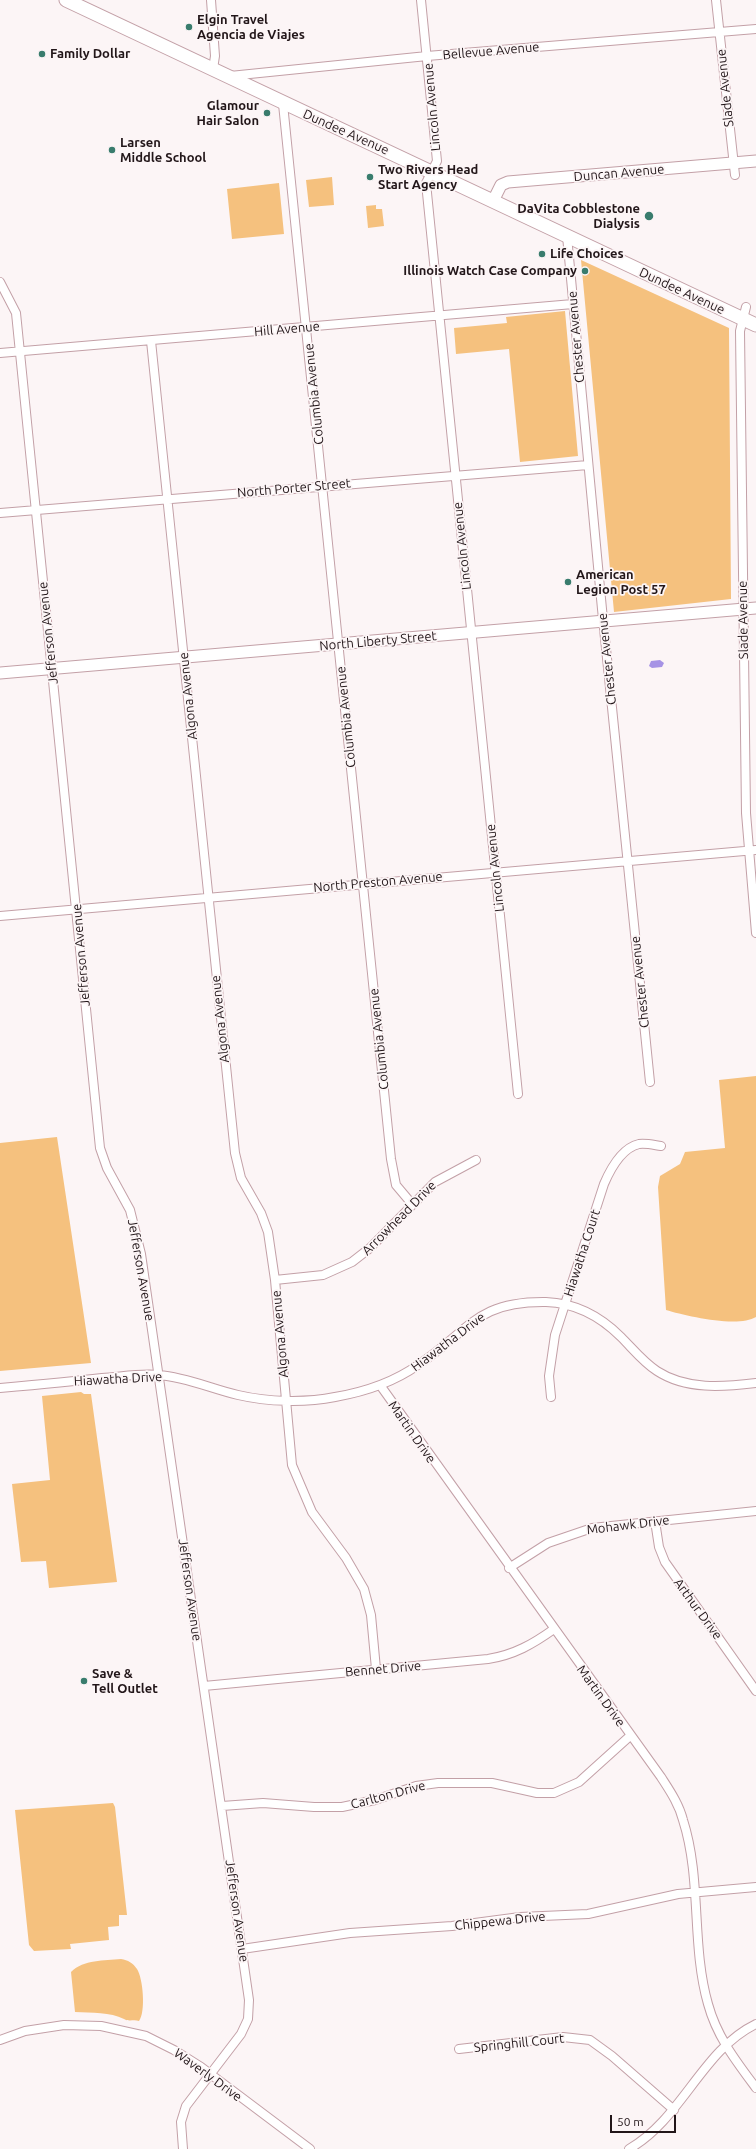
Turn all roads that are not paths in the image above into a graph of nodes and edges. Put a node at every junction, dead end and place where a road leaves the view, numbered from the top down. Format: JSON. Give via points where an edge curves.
{"nodes":[{"id":1,"x":66,"y":0,"type":"edge"},
{"id":2,"x":211,"y":0,"type":"edge"},
{"id":3,"x":421,"y":0,"type":"edge"},
{"id":4,"x":716,"y":0,"type":"edge"},
{"id":5,"x":80,"y":4,"type":"edge"},
{"id":6,"x":756,"y":29,"type":"edge"},
{"id":7,"x":719,"y":33,"type":"junction"},
{"id":8,"x":427,"y":56,"type":"junction"},
{"id":9,"x":213,"y":69,"type":"junction"},
{"id":10,"x":227,"y":76,"type":"junction"},
{"id":11,"x":283,"y":104,"type":"junction"},
{"id":12,"x":756,"y":161,"type":"edge"},
{"id":13,"x":734,"y":163,"type":"junction"},
{"id":14,"x":431,"y":171,"type":"junction"},
{"id":15,"x":735,"y":175,"type":"dead end"},
{"id":16,"x":493,"y":201,"type":"junction"},
{"id":17,"x":567,"y":236,"type":"junction"},
{"id":18,"x":0,"y":282,"type":"edge"},
{"id":19,"x":573,"y":304,"type":"junction"},
{"id":20,"x":745,"y":313,"type":"junction"},
{"id":21,"x":440,"y":315,"type":"junction"},
{"id":22,"x":756,"y":325,"type":"edge"},
{"id":23,"x":306,"y":327,"type":"junction"},
{"id":24,"x":151,"y":341,"type":"junction"},
{"id":25,"x":20,"y":352,"type":"junction"},
{"id":26,"x":0,"y":353,"type":"edge"},
{"id":27,"x":588,"y":465,"type":"junction"},
{"id":28,"x":454,"y":475,"type":"junction"},
{"id":29,"x":323,"y":485,"type":"junction"},
{"id":30,"x":168,"y":498,"type":"junction"},
{"id":31,"x":36,"y":510,"type":"junction"},
{"id":32,"x":0,"y":513,"type":"edge"},
{"id":33,"x":756,"y":608,"type":"edge"},
{"id":34,"x":744,"y":609,"type":"junction"},
{"id":35,"x":604,"y":621,"type":"junction"},
{"id":36,"x":471,"y":632,"type":"junction"},
{"id":37,"x":339,"y":645,"type":"junction"},
{"id":38,"x":184,"y":657,"type":"junction"},
{"id":39,"x":52,"y":668,"type":"junction"},
{"id":40,"x":0,"y":673,"type":"edge"},
{"id":41,"x":752,"y":851,"type":"edge"},
{"id":42,"x":628,"y":861,"type":"junction"},
{"id":43,"x":496,"y":872,"type":"junction"},
{"id":44,"x":364,"y":883,"type":"junction"},
{"id":45,"x":208,"y":897,"type":"junction"},
{"id":46,"x":77,"y":909,"type":"junction"},
{"id":47,"x":0,"y":916,"type":"edge"},
{"id":48,"x":756,"y":933,"type":"edge"},
{"id":49,"x":650,"y":1082,"type":"dead end"},
{"id":50,"x":518,"y":1094,"type":"dead end"},
{"id":51,"x":661,"y":1146,"type":"dead end"},
{"id":52,"x":476,"y":1160,"type":"dead end"},
{"id":53,"x":412,"y":1204,"type":"junction"},
{"id":54,"x":275,"y":1280,"type":"junction"},
{"id":55,"x":566,"y":1305,"type":"junction"},
{"id":56,"x":158,"y":1375,"type":"junction"},
{"id":57,"x":756,"y":1383,"type":"edge"},
{"id":58,"x":380,"y":1385,"type":"junction"},
{"id":59,"x":0,"y":1388,"type":"edge"},
{"id":60,"x":551,"y":1398,"type":"dead end"},
{"id":61,"x":286,"y":1400,"type":"junction"},
{"id":62,"x":756,"y":1511,"type":"edge"},
{"id":63,"x":655,"y":1521,"type":"junction"},
{"id":64,"x":509,"y":1568,"type":"junction"},
{"id":65,"x":554,"y":1629,"type":"junction"},
{"id":66,"x":376,"y":1669,"type":"junction"},
{"id":67,"x":204,"y":1686,"type":"junction"},
{"id":68,"x":756,"y":1691,"type":"edge"},
{"id":69,"x":630,"y":1736,"type":"junction"},
{"id":70,"x":222,"y":1806,"type":"junction"},
{"id":71,"x":756,"y":1887,"type":"edge"},
{"id":72,"x":694,"y":1893,"type":"junction"},
{"id":73,"x":242,"y":1949,"type":"junction"},
{"id":74,"x":756,"y":2024,"type":"edge"},
{"id":75,"x":0,"y":2040,"type":"edge"},
{"id":76,"x":726,"y":2047,"type":"junction"},
{"id":77,"x":459,"y":2049,"type":"dead end"},
{"id":78,"x":211,"y":2074,"type":"junction"},
{"id":79,"x":756,"y":2088,"type":"edge"},
{"id":80,"x":674,"y":2110,"type":"junction"},
{"id":81,"x":183,"y":2149,"type":"edge"},
{"id":82,"x":310,"y":2149,"type":"edge"},
{"id":83,"x":629,"y":2149,"type":"edge"}],
"edges":[{"from":1,"to":5,"type":"main road","name":"Dundee Avenue"},
{"from":2,"to":9,"type":"street","via":[[215,56]]},
{"from":3,"to":8,"type":"street","name":"Lincoln Avenue"},
{"from":4,"to":7,"type":"street","name":"Slade Avenue"},
{"from":5,"to":9,"type":"main road","name":"Dundee Avenue"},
{"from":6,"to":7,"type":"street","name":"Bellevue Avenue"},
{"from":7,"to":8,"type":"street","name":"Bellevue Avenue"},
{"from":7,"to":13,"type":"street","name":"Slade Avenue"},
{"from":8,"to":10,"type":"street","name":"Bellevue Avenue"},
{"from":8,"to":14,"type":"street","name":"Lincoln Avenue","via":[[437,161]]},
{"from":9,"to":10,"type":"main road","name":"Dundee Avenue"},
{"from":10,"to":11,"type":"main road","name":"Dundee Avenue"},
{"from":11,"to":14,"type":"main road","name":"Dundee Avenue"},
{"from":11,"to":23,"type":"street","name":"Columbia Avenue"},
{"from":12,"to":13,"type":"main road","name":"Duncan Avenue"},
{"from":13,"to":15,"type":"street","name":"Slade Avenue"},
{"from":13,"to":16,"type":"main road","name":"Duncan Avenue","via":[[508,182],[501,185]]},
{"from":14,"to":16,"type":"main road","name":"Dundee Avenue"},
{"from":14,"to":21,"type":"street","name":"Lincoln Avenue","via":[[426,183]]},
{"from":16,"to":17,"type":"main road","name":"Dundee Avenue"},
{"from":17,"to":19,"type":"street","name":"Chester Avenue"},
{"from":17,"to":20,"type":"main road","name":"Dundee Avenue"},
{"from":18,"to":25,"type":"street","name":"Jefferson Avenue","via":[[15,309]]},
{"from":19,"to":21,"type":"street","name":"Hill Avenue"},
{"from":19,"to":27,"type":"street","name":"Chester Avenue"},
{"from":20,"to":22,"type":"main road","name":"Dundee Avenue"},
{"from":20,"to":34,"type":"street","name":"Slade Avenue","via":[[740,331]]},
{"from":21,"to":23,"type":"street","name":"Hill Avenue"},
{"from":21,"to":28,"type":"street","name":"Lincoln Avenue"},
{"from":23,"to":24,"type":"street","name":"Hill Avenue"},
{"from":23,"to":29,"type":"street","name":"Columbia Avenue"},
{"from":24,"to":25,"type":"street","name":"Hill Avenue"},
{"from":24,"to":30,"type":"street","name":"Algona Avenue"},
{"from":25,"to":26,"type":"street","name":"Hill Avenue"},
{"from":25,"to":31,"type":"street","name":"Jefferson Avenue"},
{"from":27,"to":28,"type":"street","name":"North Porter Street"},
{"from":27,"to":35,"type":"street","name":"Chester Avenue"},
{"from":28,"to":29,"type":"street","name":"North Porter Street"},
{"from":28,"to":36,"type":"street","name":"Lincoln Avenue"},
{"from":29,"to":30,"type":"street","name":"North Porter Street"},
{"from":29,"to":37,"type":"street","name":"Columbia Avenue"},
{"from":30,"to":31,"type":"street","name":"North Porter Street"},
{"from":30,"to":38,"type":"street","name":"Algona Avenue"},
{"from":31,"to":32,"type":"street","name":"North Porter Street"},
{"from":31,"to":39,"type":"street","name":"Jefferson Avenue"},
{"from":33,"to":34,"type":"main road","name":"North Liberty Street"},
{"from":34,"to":35,"type":"main road","name":"North Liberty Street"},
{"from":34,"to":41,"type":"street","name":"Slade Avenue","via":[[746,813]]},
{"from":35,"to":36,"type":"main road","name":"North Liberty Street"},
{"from":35,"to":42,"type":"street","name":"Chester Avenue"},
{"from":36,"to":37,"type":"main road","name":"North Liberty Street"},
{"from":36,"to":43,"type":"street","name":"Lincoln Avenue"},
{"from":37,"to":38,"type":"main road","name":"North Liberty Street"},
{"from":37,"to":44,"type":"street","name":"Columbia Avenue"},
{"from":38,"to":39,"type":"main road","name":"North Liberty Street"},
{"from":38,"to":45,"type":"street","name":"Algona Avenue"},
{"from":39,"to":40,"type":"main road","name":"North Liberty Street"},
{"from":39,"to":46,"type":"street","name":"Jefferson Avenue"},
{"from":41,"to":42,"type":"street","name":"North Preston Avenue"},
{"from":41,"to":48,"type":"street","name":"Slade Avenue"},
{"from":42,"to":43,"type":"street","name":"North Preston Avenue"},
{"from":42,"to":49,"type":"street","name":"Chester Avenue"},
{"from":43,"to":44,"type":"street","name":"North Preston Avenue"},
{"from":43,"to":50,"type":"street","name":"Lincoln Avenue"},
{"from":44,"to":45,"type":"street","name":"North Preston Avenue"},
{"from":44,"to":53,"type":"street","name":"Columbia Avenue","via":[[391,1163],[396,1185]]},
{"from":45,"to":46,"type":"street","name":"North Preston Avenue"},
{"from":45,"to":54,"type":"street","name":"Algona Avenue","via":[[234,1153],[242,1178],[267,1228]]},
{"from":46,"to":47,"type":"street","name":"North Preston Avenue"},
{"from":46,"to":56,"type":"street","name":"Jefferson Avenue","via":[[100,1148],[107,1168],[127,1204],[136,1231]]},
{"from":51,"to":55,"type":"street","name":"Hiawatha Court","via":[[635,1146],[622,1156],[611,1170]]},
{"from":52,"to":53,"type":"street","name":"Arrowhead Drive","via":[[439,1179]]},
{"from":53,"to":54,"type":"street","name":"Arrowhead Drive","via":[[370,1248],[347,1265],[323,1275]]},
{"from":54,"to":61,"type":"street","name":"Algona Avenue"},
{"from":55,"to":57,"type":"street","name":"Hiawatha Drive","via":[[583,1310],[604,1323],[647,1363],[670,1378],[707,1386]]},
{"from":55,"to":58,"type":"street","name":"Hiawatha Drive","via":[[529,1302],[492,1310],[470,1323],[422,1363]]},
{"from":55,"to":60,"type":"street","name":"Hiawatha Court","via":[[552,1353],[549,1376]]},
{"from":56,"to":59,"type":"street","name":"Hiawatha Drive"},
{"from":56,"to":61,"type":"street","name":"Hiawatha Drive","via":[[238,1395]]},
{"from":56,"to":67,"type":"street","name":"Jefferson Avenue"},
{"from":58,"to":61,"type":"street","name":"Hiawatha Drive","via":[[333,1398]]},
{"from":58,"to":64,"type":"street","name":"Martin Drive"},
{"from":61,"to":66,"type":"street","name":"Algona Avenue","via":[[294,1472],[313,1515],[346,1558],[364,1590],[371,1615]]},
{"from":62,"to":63,"type":"street","name":"Mohawk Drive"},
{"from":63,"to":64,"type":"street","name":"Mohawk Drive","via":[[596,1528],[568,1535],[543,1546]]},
{"from":63,"to":68,"type":"street","name":"Arthur Drive","via":[[659,1546],[665,1562]]},
{"from":64,"to":65,"type":"street","name":"Martin Drive"},
{"from":65,"to":66,"type":"street","name":"Bennet Drive","via":[[532,1644],[498,1658]]},
{"from":65,"to":69,"type":"street","name":"Martin Drive"},
{"from":66,"to":67,"type":"street","name":"Bennet Drive"},
{"from":67,"to":70,"type":"street","name":"Jefferson Avenue"},
{"from":69,"to":70,"type":"street","name":"Carlton Drive","via":[[579,1782],[554,1793],[537,1793],[487,1783],[438,1783],[416,1786],[375,1800],[342,1807],[263,1803]]},
{"from":69,"to":72,"type":"street","name":"Martin Drive","via":[[671,1792],[680,1812],[689,1844]]},
{"from":70,"to":73,"type":"street","name":"Jefferson Avenue"},
{"from":71,"to":72,"type":"street","name":"Chippewa Drive"},
{"from":72,"to":73,"type":"street","name":"Chippewa Drive","via":[[588,1914],[520,1917],[452,1926],[350,1933]]},
{"from":72,"to":76,"type":"street","name":"Martin Drive","via":[[702,1981],[716,2027]]},
{"from":73,"to":78,"type":"street","name":"Jefferson Avenue","via":[[249,2000],[248,2019],[239,2037]]},
{"from":74,"to":76,"type":"street"},
{"from":75,"to":78,"type":"street","name":"Waverly Drive","via":[[25,2032],[60,2026],[106,2027],[159,2042]]},
{"from":76,"to":79,"type":"street","name":"Martin Drive"},
{"from":76,"to":80,"type":"street"},
{"from":77,"to":80,"type":"street","name":"Springhill Court","via":[[563,2037],[590,2040]]},
{"from":78,"to":81,"type":"street","name":"Jefferson Avenue","via":[[186,2106],[181,2128]]},
{"from":78,"to":82,"type":"street","name":"Waverly Drive"},
{"from":80,"to":83,"type":"street","via":[[659,2126]]}]}
